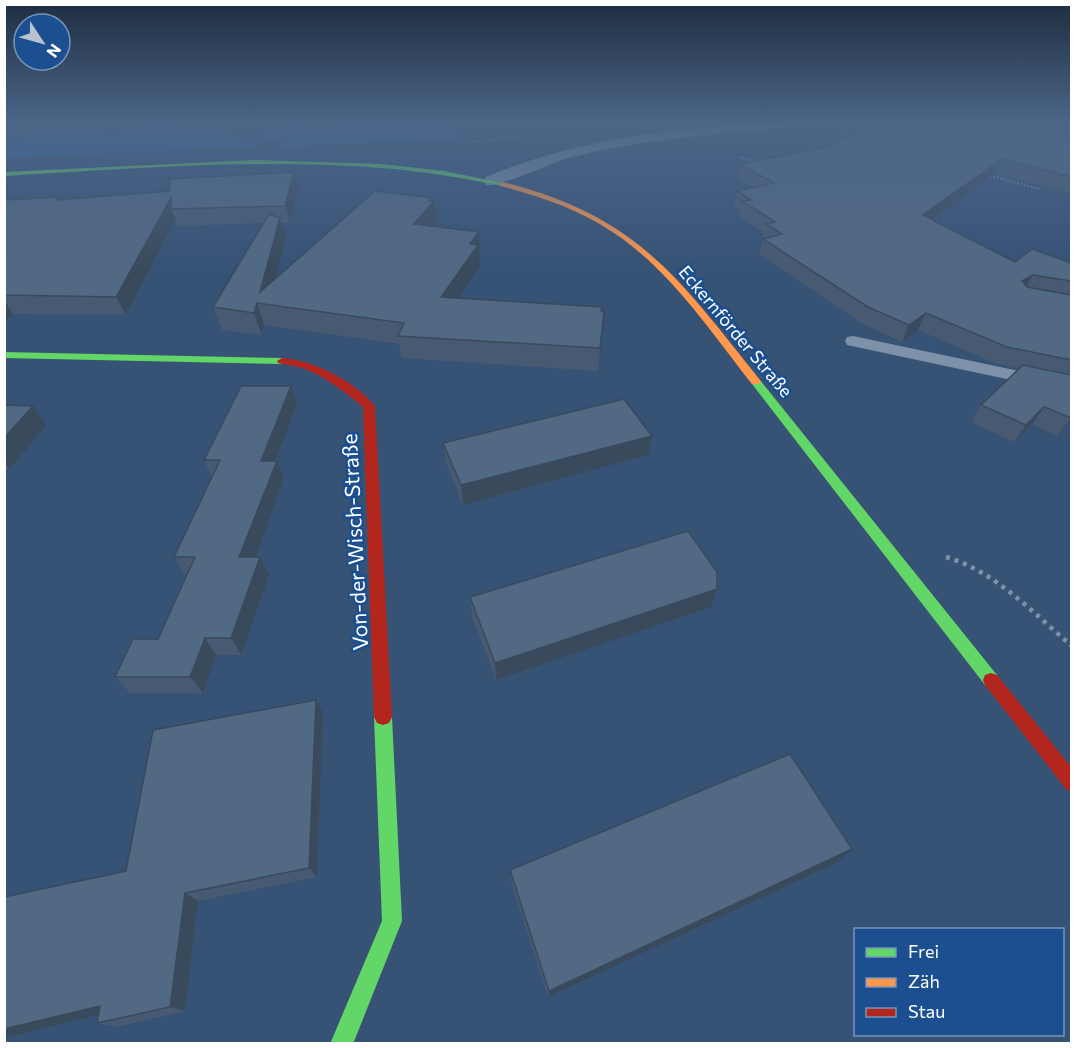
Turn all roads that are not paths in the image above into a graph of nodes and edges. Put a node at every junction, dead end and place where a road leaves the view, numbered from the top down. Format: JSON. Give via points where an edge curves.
{"nodes":[{"id":1,"x":55,"y":172,"type":"edge"},
{"id":2,"x":438,"y":172,"type":"edge"},
{"id":3,"x":513,"y":172,"type":"edge"},
{"id":4,"x":4,"y":174,"type":"edge"},
{"id":5,"x":492,"y":181,"type":"junction"},
{"id":6,"x":853,"y":340,"type":"dead end"},
{"id":7,"x":4,"y":355,"type":"edge"},
{"id":8,"x":1071,"y":388,"type":"edge"},
{"id":9,"x":1071,"y":783,"type":"edge"},
{"id":10,"x":341,"y":1044,"type":"edge"}],
"edges":[{"from":1,"to":4,"type":"street","name":"Eckernförder Straße"},
{"from":2,"to":5,"type":"street","name":"Eckernförder Straße"},
{"from":3,"to":5,"type":"street"},
{"from":5,"to":9,"type":"street","name":"Eckernförder Straße","via":[[541,195],[617,231],[687,295]]},
{"from":6,"to":8,"type":"lane"},
{"from":7,"to":10,"type":"street","name":"Von-der-Wisch-Straße","via":[[292,361],[338,381],[369,406],[392,921]]}]}
